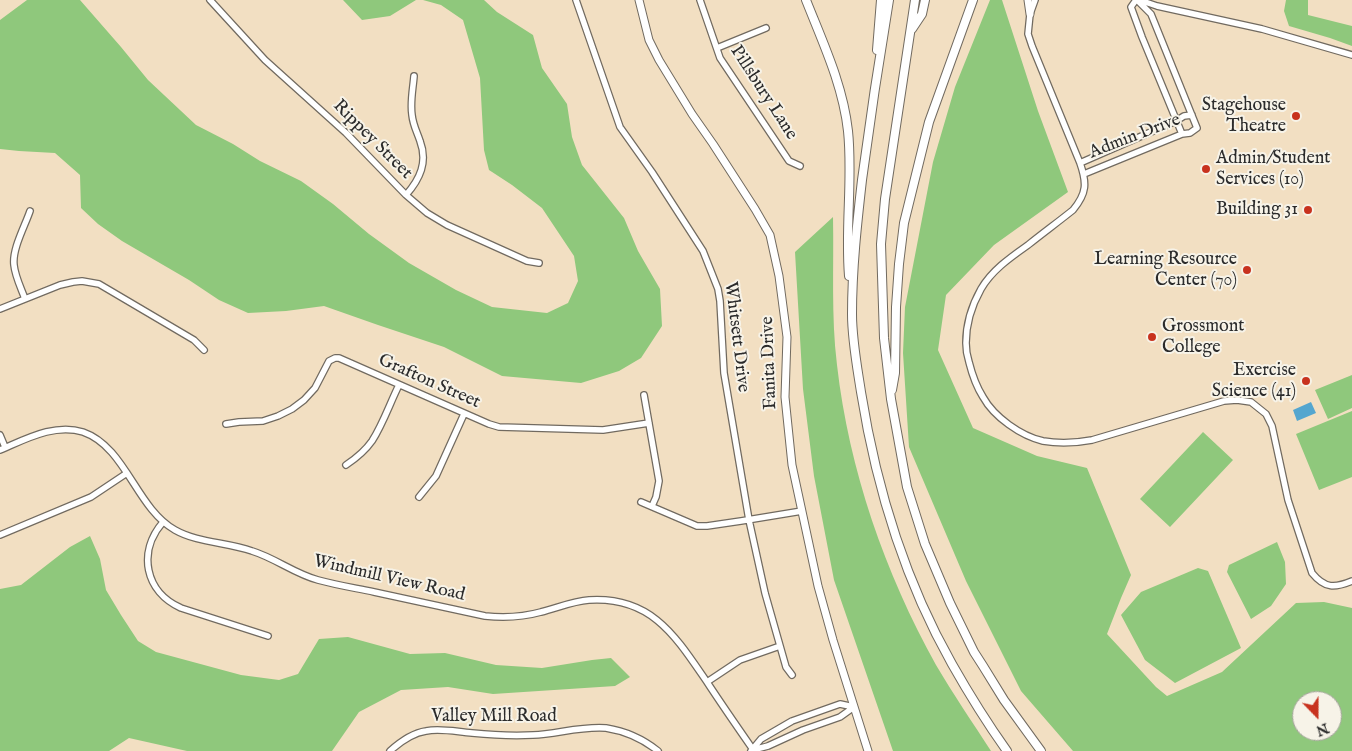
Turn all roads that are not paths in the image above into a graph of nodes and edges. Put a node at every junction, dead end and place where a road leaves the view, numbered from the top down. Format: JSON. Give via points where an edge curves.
{"nodes":[{"id":1,"x":210,"y":0,"type":"edge"},
{"id":2,"x":576,"y":0,"type":"edge"},
{"id":3,"x":639,"y":0,"type":"edge"},
{"id":4,"x":700,"y":0,"type":"edge"},
{"id":5,"x":806,"y":0,"type":"edge"},
{"id":6,"x":881,"y":0,"type":"edge"},
{"id":7,"x":889,"y":0,"type":"edge"},
{"id":8,"x":915,"y":0,"type":"edge"},
{"id":9,"x":925,"y":0,"type":"edge"},
{"id":10,"x":973,"y":0,"type":"edge"},
{"id":11,"x":1028,"y":0,"type":"edge"},
{"id":12,"x":1035,"y":0,"type":"edge"},
{"id":13,"x":1137,"y":0,"type":"edge"},
{"id":14,"x":1030,"y":14,"type":"junction"},
{"id":15,"x":766,"y":28,"type":"dead end"},
{"id":16,"x":911,"y":30,"type":"junction"},
{"id":17,"x":717,"y":48,"type":"junction"},
{"id":18,"x":1352,"y":55,"type":"edge"},
{"id":19,"x":414,"y":76,"type":"dead end"},
{"id":20,"x":875,"y":88,"type":"junction"},
{"id":21,"x":1192,"y":115,"type":"junction"},
{"id":22,"x":1176,"y":122,"type":"junction"},
{"id":23,"x":1182,"y":134,"type":"junction"},
{"id":24,"x":1080,"y":162,"type":"junction"},
{"id":25,"x":800,"y":166,"type":"dead end"},
{"id":26,"x":1084,"y":174,"type":"junction"},
{"id":27,"x":406,"y":195,"type":"junction"},
{"id":28,"x":30,"y":211,"type":"dead end"},
{"id":29,"x":539,"y":263,"type":"dead end"},
{"id":30,"x":25,"y":299,"type":"junction"},
{"id":31,"x":0,"y":309,"type":"edge"},
{"id":32,"x":852,"y":312,"type":"junction"},
{"id":33,"x":204,"y":350,"type":"dead end"},
{"id":34,"x":399,"y":385,"type":"junction"},
{"id":35,"x":644,"y":395,"type":"dead end"},
{"id":36,"x":891,"y":399,"type":"junction"},
{"id":37,"x":464,"y":414,"type":"junction"},
{"id":38,"x":649,"y":423,"type":"junction"},
{"id":39,"x":226,"y":424,"type":"dead end"},
{"id":40,"x":0,"y":434,"type":"edge"},
{"id":41,"x":3,"y":448,"type":"edge"},
{"id":42,"x":346,"y":466,"type":"dead end"},
{"id":43,"x":127,"y":473,"type":"junction"},
{"id":44,"x":419,"y":497,"type":"dead end"},
{"id":45,"x":641,"y":502,"type":"dead end"},
{"id":46,"x":652,"y":506,"type":"junction"},
{"id":47,"x":802,"y":511,"type":"junction"},
{"id":48,"x":749,"y":520,"type":"junction"},
{"id":49,"x":163,"y":522,"type":"junction"},
{"id":50,"x":0,"y":535,"type":"edge"},
{"id":51,"x":1352,"y":581,"type":"edge"},
{"id":52,"x":268,"y":636,"type":"dead end"},
{"id":53,"x":780,"y":646,"type":"junction"},
{"id":54,"x":792,"y":675,"type":"dead end"},
{"id":55,"x":706,"y":682,"type":"junction"},
{"id":56,"x":854,"y":707,"type":"junction"},
{"id":57,"x":390,"y":751,"type":"edge"},
{"id":58,"x":658,"y":751,"type":"edge"},
{"id":59,"x":753,"y":751,"type":"edge"},
{"id":60,"x":868,"y":751,"type":"edge"},
{"id":61,"x":1007,"y":751,"type":"edge"},
{"id":62,"x":1041,"y":751,"type":"edge"}],
"edges":[{"from":1,"to":27,"type":"street","name":"Rippey Street","via":[[265,60],[346,133]]},
{"from":2,"to":48,"type":"street","name":"Whitsett Drive","via":[[620,127],[703,251],[718,289],[724,373]]},
{"from":3,"to":47,"type":"main road","name":"Fanita Drive","via":[[659,60],[770,235],[787,337],[785,396],[792,465]]},
{"from":4,"to":17,"type":"street","name":"Pillsbury Lane"},
{"from":5,"to":32,"type":"highway","via":[[836,75],[848,131],[847,252]]},
{"from":6,"to":20,"type":"highway"},
{"from":7,"to":20,"type":"highway"},
{"from":8,"to":16,"type":"highway"},
{"from":9,"to":16,"type":"highway","via":[[922,14]]},
{"from":10,"to":36,"type":"highway","via":[[928,122],[904,223]]},
{"from":11,"to":14,"type":"main road"},
{"from":12,"to":14,"type":"street"},
{"from":13,"to":18,"type":"street","via":[[1262,29]]},
{"from":13,"to":21,"type":"street","via":[[1151,14]]},
{"from":13,"to":22,"type":"street","via":[[1131,7]]},
{"from":14,"to":24,"type":"street","via":[[1028,34],[1032,46]]},
{"from":15,"to":17,"type":"street"},
{"from":16,"to":36,"type":"highway","via":[[881,244],[884,338]]},
{"from":17,"to":25,"type":"street","name":"Pillsbury Lane","via":[[720,58],[789,161]]},
{"from":19,"to":27,"type":"street","via":[[412,116],[423,160],[418,178]]},
{"from":20,"to":32,"type":"highway","via":[[854,242]]},
{"from":21,"to":22,"type":"street","name":"Admin Drive"},
{"from":21,"to":23,"type":"street","name":"Admin Drive","via":[[1197,128]]},
{"from":22,"to":23,"type":"street"},
{"from":22,"to":24,"type":"street","name":"Admin Drive"},
{"from":23,"to":26,"type":"street","name":"Admin Drive"},
{"from":24,"to":26,"type":"street"},
{"from":26,"to":51,"type":"street","via":[[1082,199],[1073,210],[999,266],[972,308],[967,357],[983,399],[1010,426],[1042,440],[1062,443],[1092,440],[1224,401],[1250,402],[1266,414],[1272,426],[1288,500],[1312,573],[1324,585],[1339,586]]},
{"from":27,"to":29,"type":"street","name":"Rippey Street","via":[[447,226],[527,262]]},
{"from":28,"to":30,"type":"street","via":[[14,258]]},
{"from":30,"to":31,"type":"street"},
{"from":30,"to":33,"type":"street","via":[[73,282],[100,284],[194,340]]},
{"from":32,"to":61,"type":"highway","via":[[866,422],[881,488],[904,559],[925,611],[952,664]]},
{"from":34,"to":37,"type":"street","name":"Grafton Street"},
{"from":34,"to":39,"type":"street","name":"Grafton Street","via":[[335,358],[329,361],[310,394],[292,409],[263,420]]},
{"from":34,"to":42,"type":"street","via":[[371,443]]},
{"from":35,"to":38,"type":"street"},
{"from":36,"to":62,"type":"highway","via":[[907,487],[950,603],[978,659]]},
{"from":37,"to":38,"type":"street","name":"Grafton Street","via":[[499,427],[602,430]]},
{"from":37,"to":44,"type":"street","via":[[436,476]]},
{"from":38,"to":46,"type":"street","via":[[659,481]]},
{"from":40,"to":41,"type":"street"},
{"from":41,"to":43,"type":"street","name":"Windmill View Road","via":[[51,431],[80,431],[105,445]]},
{"from":43,"to":49,"type":"street","name":"Windmill View Road"},
{"from":43,"to":50,"type":"street","via":[[91,497]]},
{"from":45,"to":46,"type":"street"},
{"from":46,"to":48,"type":"street","via":[[697,526]]},
{"from":47,"to":48,"type":"street"},
{"from":47,"to":56,"type":"main road","name":"Fanita Drive","via":[[818,586]]},
{"from":48,"to":53,"type":"street","name":"Whitsett Drive"},
{"from":49,"to":52,"type":"street","via":[[152,538],[148,557],[150,576],[160,593],[181,608]]},
{"from":49,"to":55,"type":"street","name":"Windmill View Road","via":[[192,538],[254,551],[316,580],[485,616],[526,615],[588,600],[623,603],[648,614],[669,630]]},
{"from":53,"to":54,"type":"street","name":"Whitsett Drive"},
{"from":53,"to":55,"type":"street","via":[[740,660]]},
{"from":55,"to":59,"type":"street","name":"Windmill View Road"},
{"from":56,"to":59,"type":"street","via":[[840,717]]},
{"from":56,"to":59,"type":"street","via":[[840,704],[792,721],[761,739]]},
{"from":56,"to":60,"type":"main road","name":"Fanita Drive"},
{"from":57,"to":58,"type":"street","name":"Valley Mill Road","via":[[406,739],[428,731],[535,735],[597,728],[632,735]]}]}
